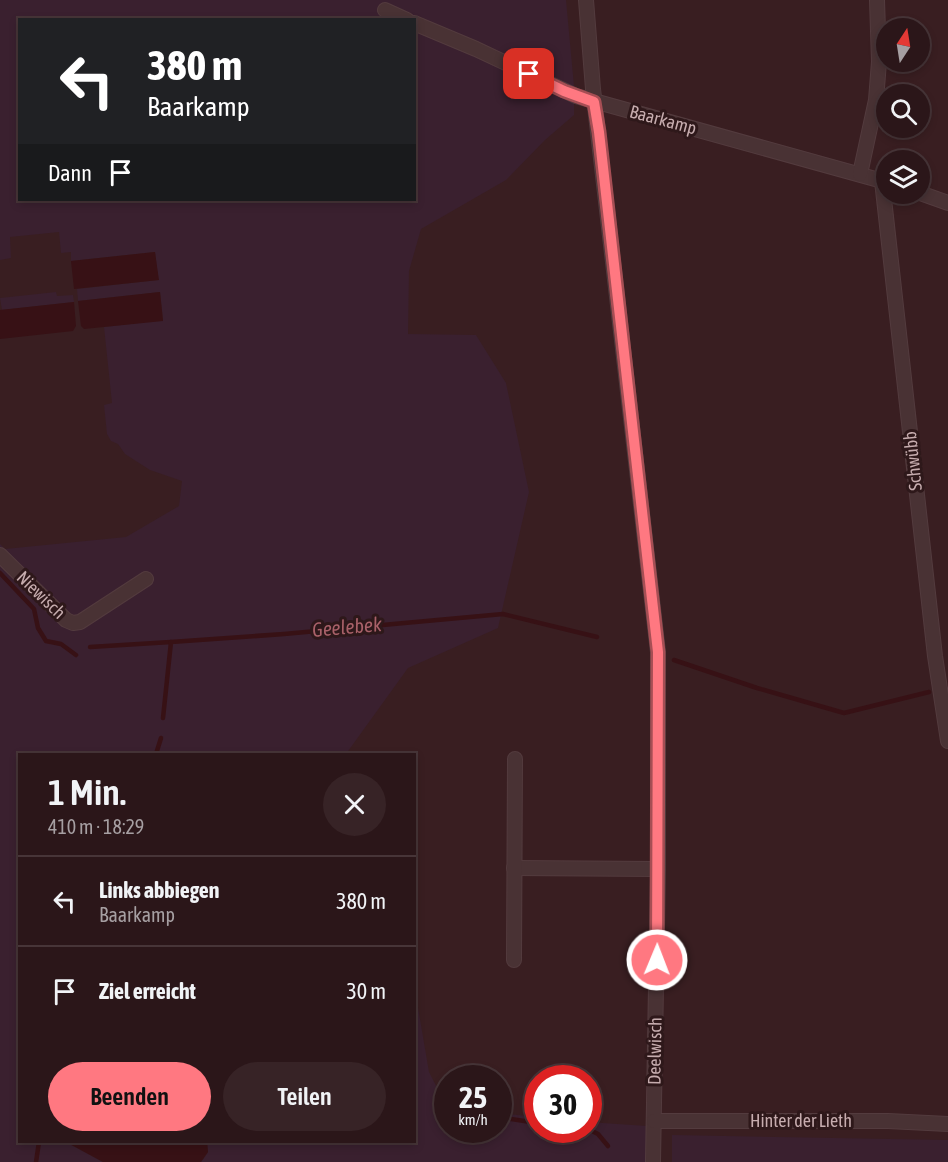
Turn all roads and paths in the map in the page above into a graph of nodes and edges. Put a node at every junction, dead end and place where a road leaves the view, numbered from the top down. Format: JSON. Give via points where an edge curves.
{"nodes":[{"id":1,"x":586,"y":0,"type":"edge"},
{"id":2,"x":877,"y":0,"type":"edge"},
{"id":3,"x":385,"y":10,"type":"dead end"},
{"id":4,"x":403,"y":18,"type":"edge"},
{"id":5,"x":416,"y":23,"type":"edge"},
{"id":6,"x":594,"y":102,"type":"junction"},
{"id":7,"x":860,"y":174,"type":"junction"},
{"id":8,"x":876,"y":179,"type":"edge"},
{"id":9,"x":930,"y":197,"type":"edge"},
{"id":10,"x":948,"y":203,"type":"edge"},
{"id":11,"x":886,"y":204,"type":"edge"},
{"id":12,"x":0,"y":555,"type":"edge"},
{"id":13,"x":147,"y":579,"type":"dead end"},
{"id":14,"x":948,"y":741,"type":"edge"},
{"id":15,"x":515,"y":759,"type":"dead end"},
{"id":16,"x":514,"y":868,"type":"junction"},
{"id":17,"x":658,"y":869,"type":"junction"},
{"id":18,"x":514,"y":960,"type":"dead end"},
{"id":19,"x":654,"y":1121,"type":"junction"},
{"id":20,"x":948,"y":1124,"type":"edge"},
{"id":21,"x":653,"y":1162,"type":"edge"}],
"edges":[{"from":1,"to":6,"type":"street","name":"Deelwisch"},
{"from":2,"to":7,"type":"street","via":[[876,100]]},
{"from":3,"to":4,"type":"street"},
{"from":5,"to":6,"type":"street","name":"Baarkamp"},
{"from":6,"to":7,"type":"street","name":"Baarkamp"},
{"from":6,"to":17,"type":"street","name":"Deelwisch","via":[[658,652]]},
{"from":7,"to":8,"type":"street","name":"Baarkamp"},
{"from":9,"to":10,"type":"street"},
{"from":11,"to":14,"type":"street","name":"Schwübb","via":[[935,656]]},
{"from":12,"to":13,"type":"street","name":"Niewisch","via":[[73,624]]},
{"from":15,"to":16,"type":"street"},
{"from":16,"to":17,"type":"street"},
{"from":16,"to":18,"type":"street"},
{"from":17,"to":19,"type":"street","name":"Deelwisch"},
{"from":19,"to":20,"type":"street","name":"Hinter der Lieth"},
{"from":19,"to":21,"type":"street","name":"Deelwisch"}]}
